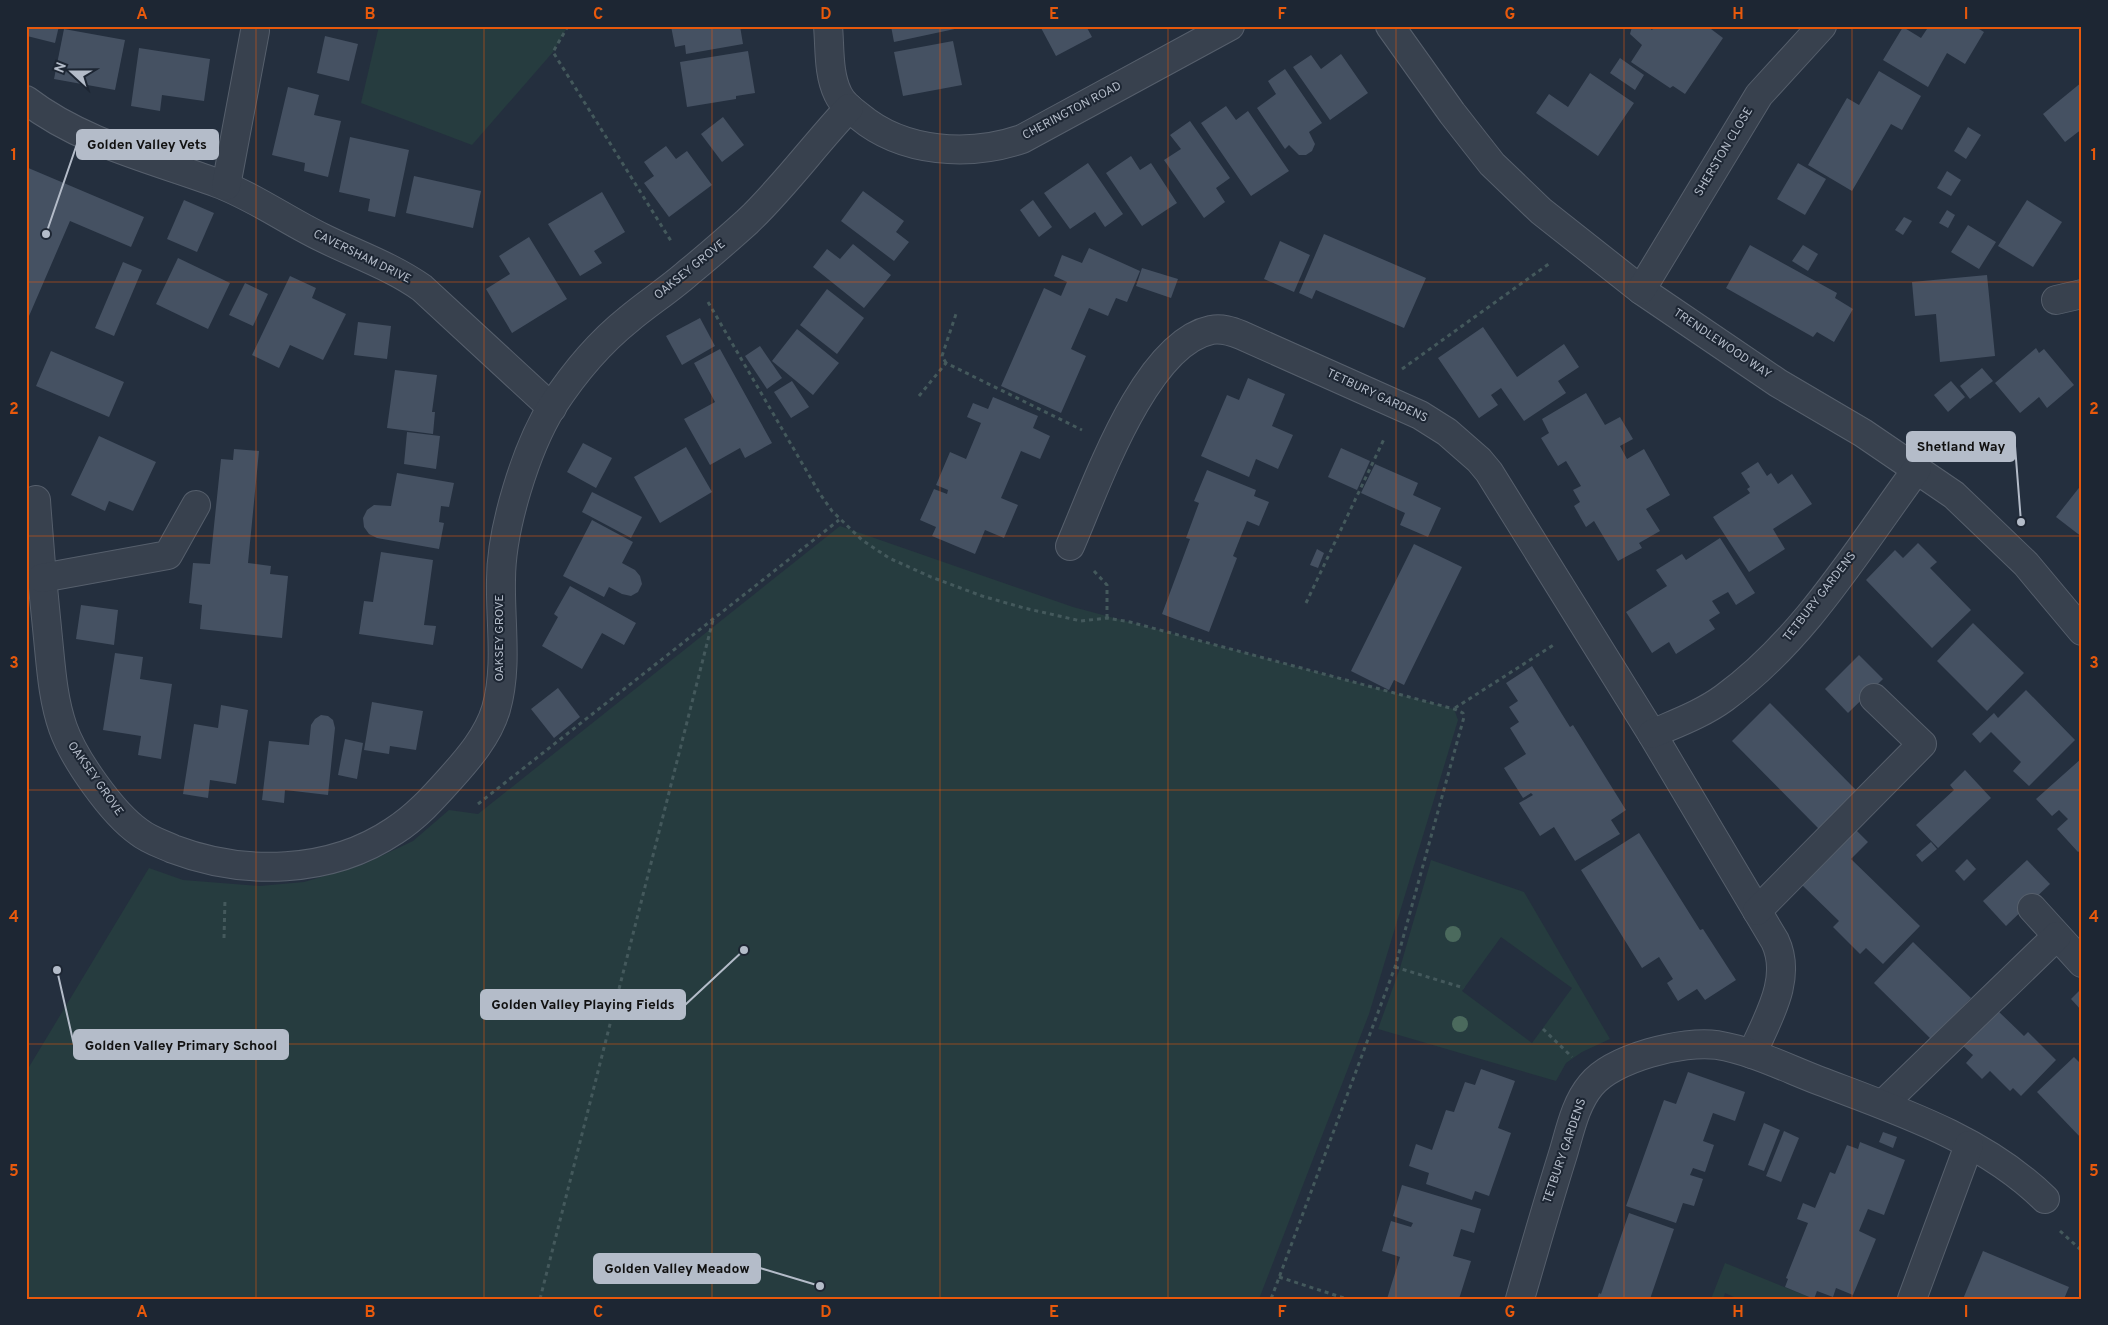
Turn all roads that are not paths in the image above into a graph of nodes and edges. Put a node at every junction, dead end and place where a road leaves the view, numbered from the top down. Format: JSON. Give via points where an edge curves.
{"nodes":[{"id":1,"x":828,"y":26,"type":"edge"},
{"id":2,"x":1230,"y":26,"type":"edge"},
{"id":3,"x":1390,"y":26,"type":"edge"},
{"id":4,"x":1822,"y":26,"type":"edge"},
{"id":5,"x":255,"y":31,"type":"dead end"},
{"id":6,"x":26,"y":100,"type":"edge"},
{"id":7,"x":849,"y":108,"type":"junction"},
{"id":8,"x":226,"y":186,"type":"junction"},
{"id":9,"x":1641,"y":290,"type":"junction"},
{"id":10,"x":552,"y":408,"type":"junction"},
{"id":11,"x":1916,"y":469,"type":"junction"},
{"id":12,"x":36,"y":500,"type":"dead end"},
{"id":13,"x":196,"y":505,"type":"dead end"},
{"id":14,"x":1070,"y":546,"type":"road end"},
{"id":15,"x":36,"y":573,"type":"edge"},
{"id":16,"x":2082,"y":631,"type":"edge"},
{"id":17,"x":1874,"y":698,"type":"dead end"},
{"id":18,"x":1652,"y":734,"type":"junction"},
{"id":19,"x":2032,"y":908,"type":"dead end"},
{"id":20,"x":1757,"y":911,"type":"junction"},
{"id":21,"x":2057,"y":936,"type":"junction"},
{"id":22,"x":2082,"y":963,"type":"edge"},
{"id":23,"x":1752,"y":1054,"type":"junction"},
{"id":24,"x":1883,"y":1104,"type":"junction"},
{"id":25,"x":1969,"y":1145,"type":"junction"},
{"id":26,"x":2046,"y":1199,"type":"dead end"},
{"id":27,"x":1520,"y":1299,"type":"edge"},
{"id":28,"x":1912,"y":1299,"type":"edge"}],
"edges":[{"from":1,"to":7,"type":"street","name":"CHERINGTON ROAD","via":[[835,89]]},
{"from":2,"to":7,"type":"street","name":"CHERINGTON ROAD","via":[[1022,139],[1003,145],[955,150],[908,142],[877,129]]},
{"from":3,"to":9,"type":"street","name":"TRENDLEWOOD WAY","via":[[1492,164],[1541,211]]},
{"from":4,"to":9,"type":"street","name":"SHERSTON CLOSE","via":[[1760,95]]},
{"from":5,"to":8,"type":"street"},
{"from":6,"to":8,"type":"street","name":"CAVERSHAM DRIVE","via":[[53,119],[112,146]]},
{"from":7,"to":10,"type":"street","name":"OAKSEY GROVE","via":[[774,195],[690,272],[615,331],[576,374]]},
{"from":8,"to":10,"type":"street","name":"CAVERSHAM DRIVE","via":[[409,279]]},
{"from":9,"to":11,"type":"street","name":"TRENDLEWOOD WAY","via":[[1778,383],[1863,433]]},
{"from":10,"to":15,"type":"street","name":"OAKSEY GROVE","via":[[537,438],[506,534],[501,560],[501,680],[491,722],[466,761],[425,806],[394,831],[351,853],[293,866],[225,863],[159,843],[124,820],[88,773],[63,728]]},
{"from":11,"to":16,"type":"street","name":"TRENDLEWOOD WAY","via":[[1954,495],[2026,564]]},
{"from":11,"to":18,"type":"street","name":"TETBURY GARDENS","via":[[1815,607],[1777,651],[1724,698],[1696,715]]},
{"from":12,"to":15,"type":"street","name":"OAKSEY GROVE"},
{"from":13,"to":15,"type":"street","via":[[168,555]]},
{"from":14,"to":18,"type":"street","name":"TETBURY GARDENS","via":[[1138,399],[1165,360],[1190,339],[1213,330],[1224,329],[1241,334],[1441,427],[1479,460]]},
{"from":17,"to":20,"type":"street","via":[[1922,744]]},
{"from":18,"to":20,"type":"street","name":"TETBURY GARDENS"},
{"from":19,"to":21,"type":"street"},
{"from":20,"to":23,"type":"street","name":"TETBURY GARDENS","via":[[1780,951],[1782,970],[1778,993]]},
{"from":21,"to":22,"type":"street"},
{"from":21,"to":24,"type":"street"},
{"from":23,"to":24,"type":"street","name":"TETBURY GARDENS"},
{"from":23,"to":27,"type":"street","name":"TETBURY GARDENS","via":[[1715,1045],[1673,1047],[1620,1064],[1591,1084],[1573,1123]]},
{"from":24,"to":25,"type":"street","name":"TETBURY GARDENS"},
{"from":25,"to":26,"type":"street","name":"TETBURY GARDENS"},
{"from":25,"to":28,"type":"street"}]}
